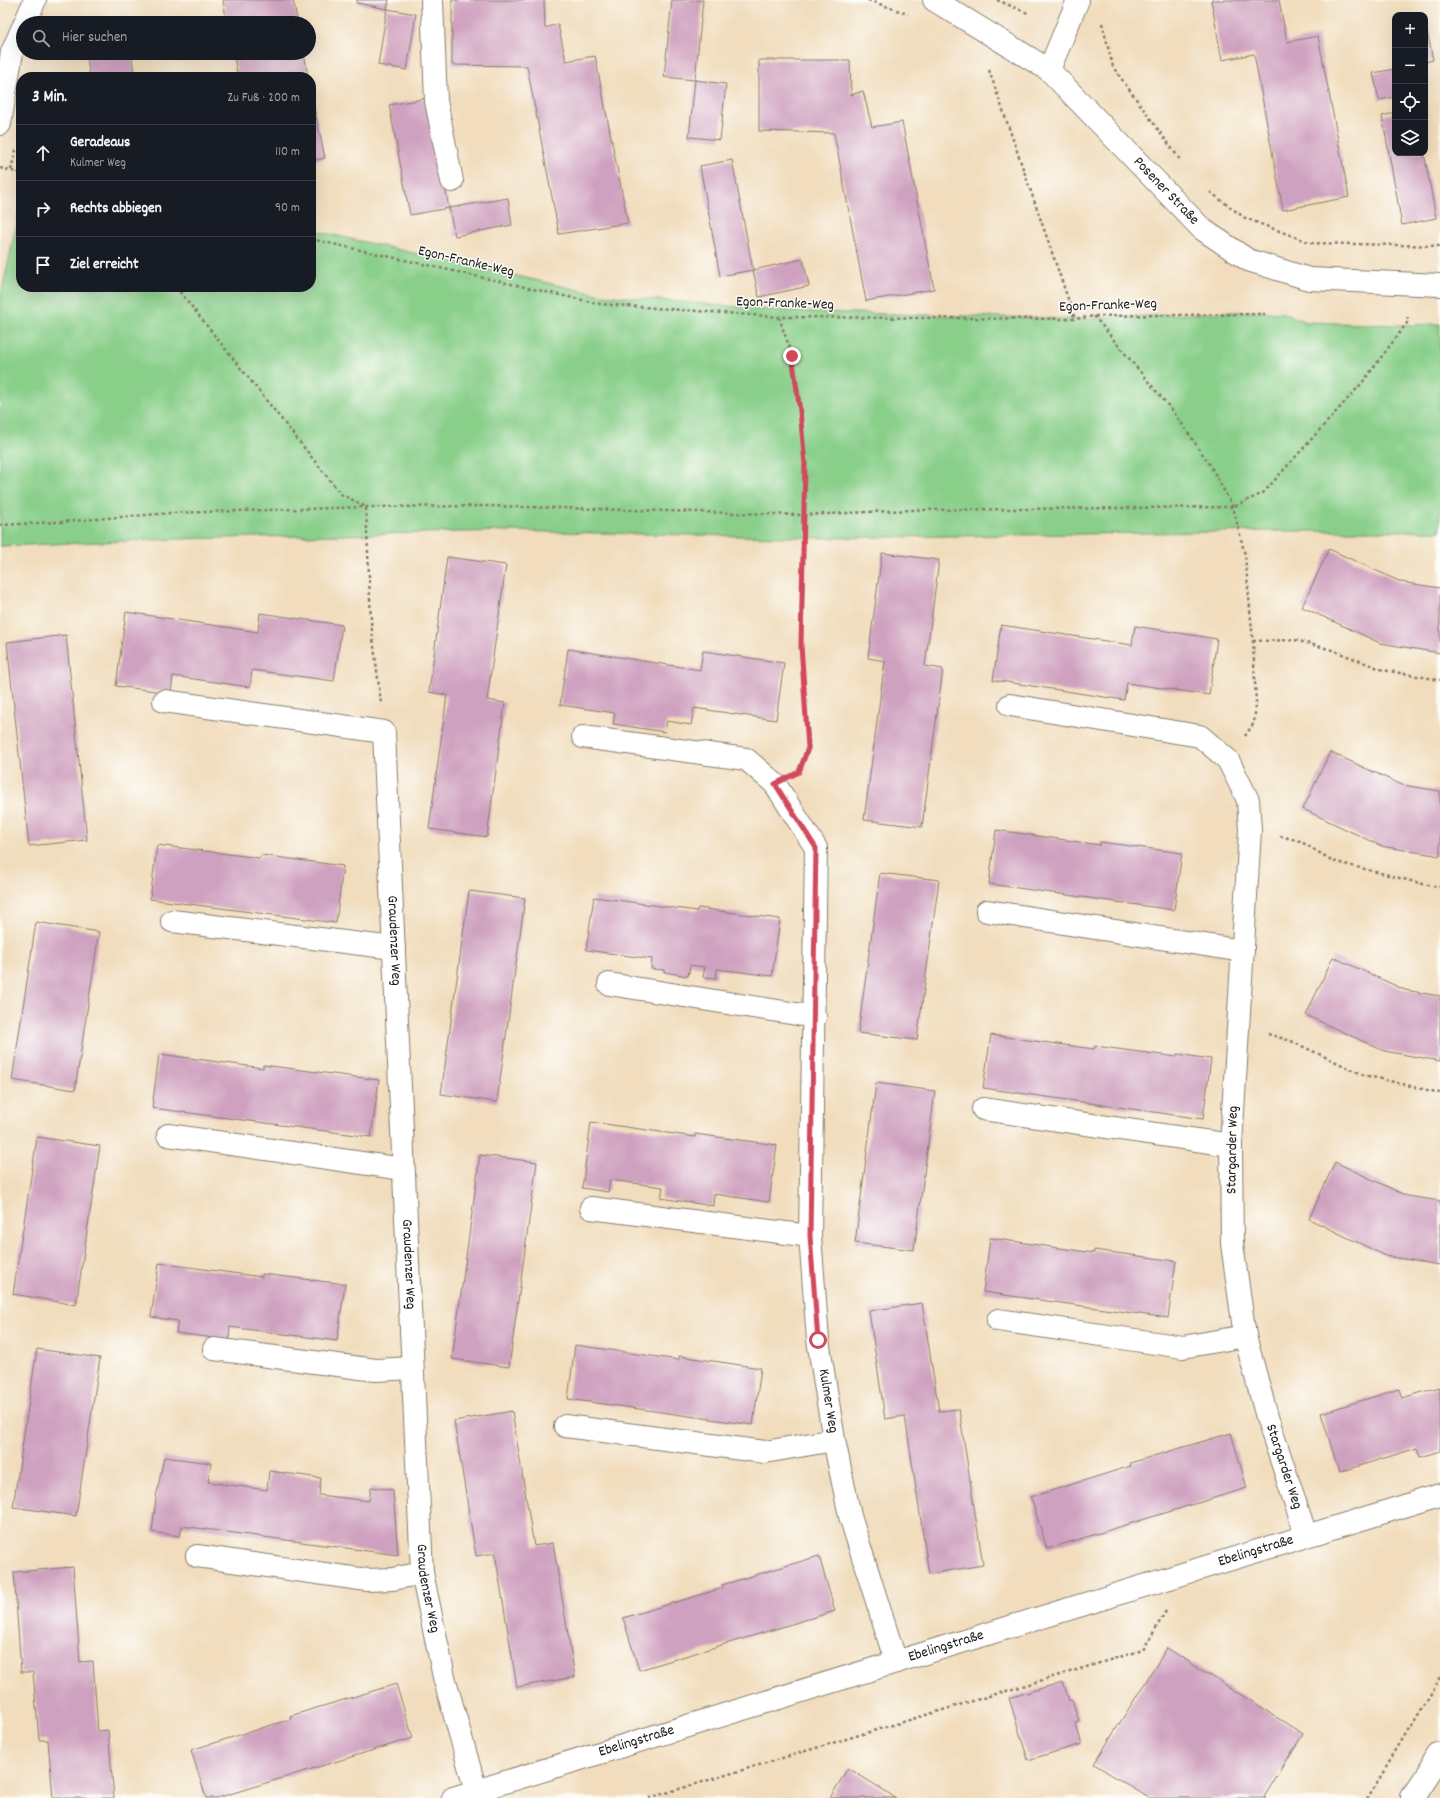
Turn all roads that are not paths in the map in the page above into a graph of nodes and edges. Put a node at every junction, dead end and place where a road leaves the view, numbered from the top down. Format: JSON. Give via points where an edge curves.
{"nodes":[{"id":1,"x":35,"y":0,"type":"edge"},
{"id":2,"x":432,"y":0,"type":"edge"},
{"id":3,"x":934,"y":0,"type":"edge"},
{"id":4,"x":1078,"y":0,"type":"edge"},
{"id":5,"x":28,"y":16,"type":"edge"},
{"id":6,"x":16,"y":37,"type":"edge"},
{"id":7,"x":6,"y":51,"type":"edge"},
{"id":8,"x":1049,"y":70,"type":"junction"},
{"id":9,"x":0,"y":124,"type":"edge"},
{"id":10,"x":452,"y":181,"type":"dead end"},
{"id":11,"x":1440,"y":285,"type":"edge"},
{"id":12,"x":164,"y":701,"type":"dead end"},
{"id":13,"x":1010,"y":706,"type":"dead end"},
{"id":14,"x":583,"y":737,"type":"dead end"},
{"id":15,"x":987,"y":911,"type":"dead end"},
{"id":16,"x":172,"y":921,"type":"dead end"},
{"id":17,"x":394,"y":948,"type":"junction"},
{"id":18,"x":1243,"y":951,"type":"junction"},
{"id":19,"x":609,"y":984,"type":"dead end"},
{"id":20,"x":815,"y":1017,"type":"junction"},
{"id":21,"x":983,"y":1109,"type":"dead end"},
{"id":22,"x":168,"y":1135,"type":"dead end"},
{"id":23,"x":1231,"y":1145,"type":"junction"},
{"id":24,"x":404,"y":1169,"type":"junction"},
{"id":25,"x":591,"y":1208,"type":"dead end"},
{"id":26,"x":810,"y":1236,"type":"junction"},
{"id":27,"x":998,"y":1320,"type":"dead end"},
{"id":28,"x":1245,"y":1336,"type":"junction"},
{"id":29,"x":214,"y":1349,"type":"dead end"},
{"id":30,"x":412,"y":1368,"type":"junction"},
{"id":31,"x":565,"y":1426,"type":"dead end"},
{"id":32,"x":834,"y":1440,"type":"junction"},
{"id":33,"x":1440,"y":1495,"type":"edge"},
{"id":34,"x":1306,"y":1534,"type":"junction"},
{"id":35,"x":197,"y":1556,"type":"dead end"},
{"id":36,"x":422,"y":1573,"type":"junction"},
{"id":37,"x":896,"y":1662,"type":"junction"},
{"id":38,"x":1440,"y":1755,"type":"edge"},
{"id":39,"x":476,"y":1791,"type":"junction"},
{"id":40,"x":453,"y":1798,"type":"edge"},
{"id":41,"x":1412,"y":1798,"type":"edge"}],
"edges":[{"from":1,"to":5,"type":"street"},
{"from":2,"to":10,"type":"street","via":[[436,101]]},
{"from":3,"to":8,"type":"street","name":"Posener Straße"},
{"from":4,"to":8,"type":"street"},
{"from":6,"to":7,"type":"street"},
{"from":7,"to":9,"type":"street"},
{"from":8,"to":11,"type":"street","name":"Posener Straße","via":[[1202,229],[1248,260],[1310,279]]},
{"from":12,"to":17,"type":"street","name":"Graudenzer Weg","via":[[384,732]]},
{"from":13,"to":18,"type":"street","name":"Stargarder Weg","via":[[1200,736],[1228,760],[1248,800],[1250,830]]},
{"from":14,"to":20,"type":"street","name":"Kulmer Weg","via":[[746,759],[775,784],[816,848]]},
{"from":15,"to":18,"type":"street"},
{"from":16,"to":17,"type":"street"},
{"from":17,"to":24,"type":"street","name":"Graudenzer Weg"},
{"from":18,"to":23,"type":"street","name":"Stargarder Weg"},
{"from":19,"to":20,"type":"street"},
{"from":20,"to":26,"type":"street","name":"Kulmer Weg"},
{"from":21,"to":23,"type":"street"},
{"from":22,"to":24,"type":"street"},
{"from":23,"to":28,"type":"street","name":"Stargarder Weg","via":[[1232,1244]]},
{"from":24,"to":30,"type":"street","name":"Graudenzer Weg"},
{"from":25,"to":26,"type":"street"},
{"from":26,"to":32,"type":"street","name":"Kulmer Weg","via":[[818,1340]]},
{"from":27,"to":28,"type":"street","via":[[1183,1347]]},
{"from":28,"to":34,"type":"street","name":"Stargarder Weg","via":[[1267,1416]]},
{"from":29,"to":30,"type":"street","via":[[376,1370]]},
{"from":30,"to":36,"type":"street","name":"Graudenzer Weg"},
{"from":31,"to":32,"type":"street","via":[[765,1452]]},
{"from":32,"to":37,"type":"street","name":"Kulmer Weg","via":[[850,1516]]},
{"from":33,"to":34,"type":"street","name":"Ebelingstraße"},
{"from":34,"to":37,"type":"street","name":"Ebelingstraße"},
{"from":35,"to":36,"type":"street","via":[[367,1580],[393,1579]]},
{"from":36,"to":39,"type":"street","name":"Graudenzer Weg","via":[[444,1677]]},
{"from":37,"to":39,"type":"street","name":"Ebelingstraße"},
{"from":38,"to":41,"type":"street"},
{"from":39,"to":40,"type":"street","name":"Ebelingstraße"}]}
